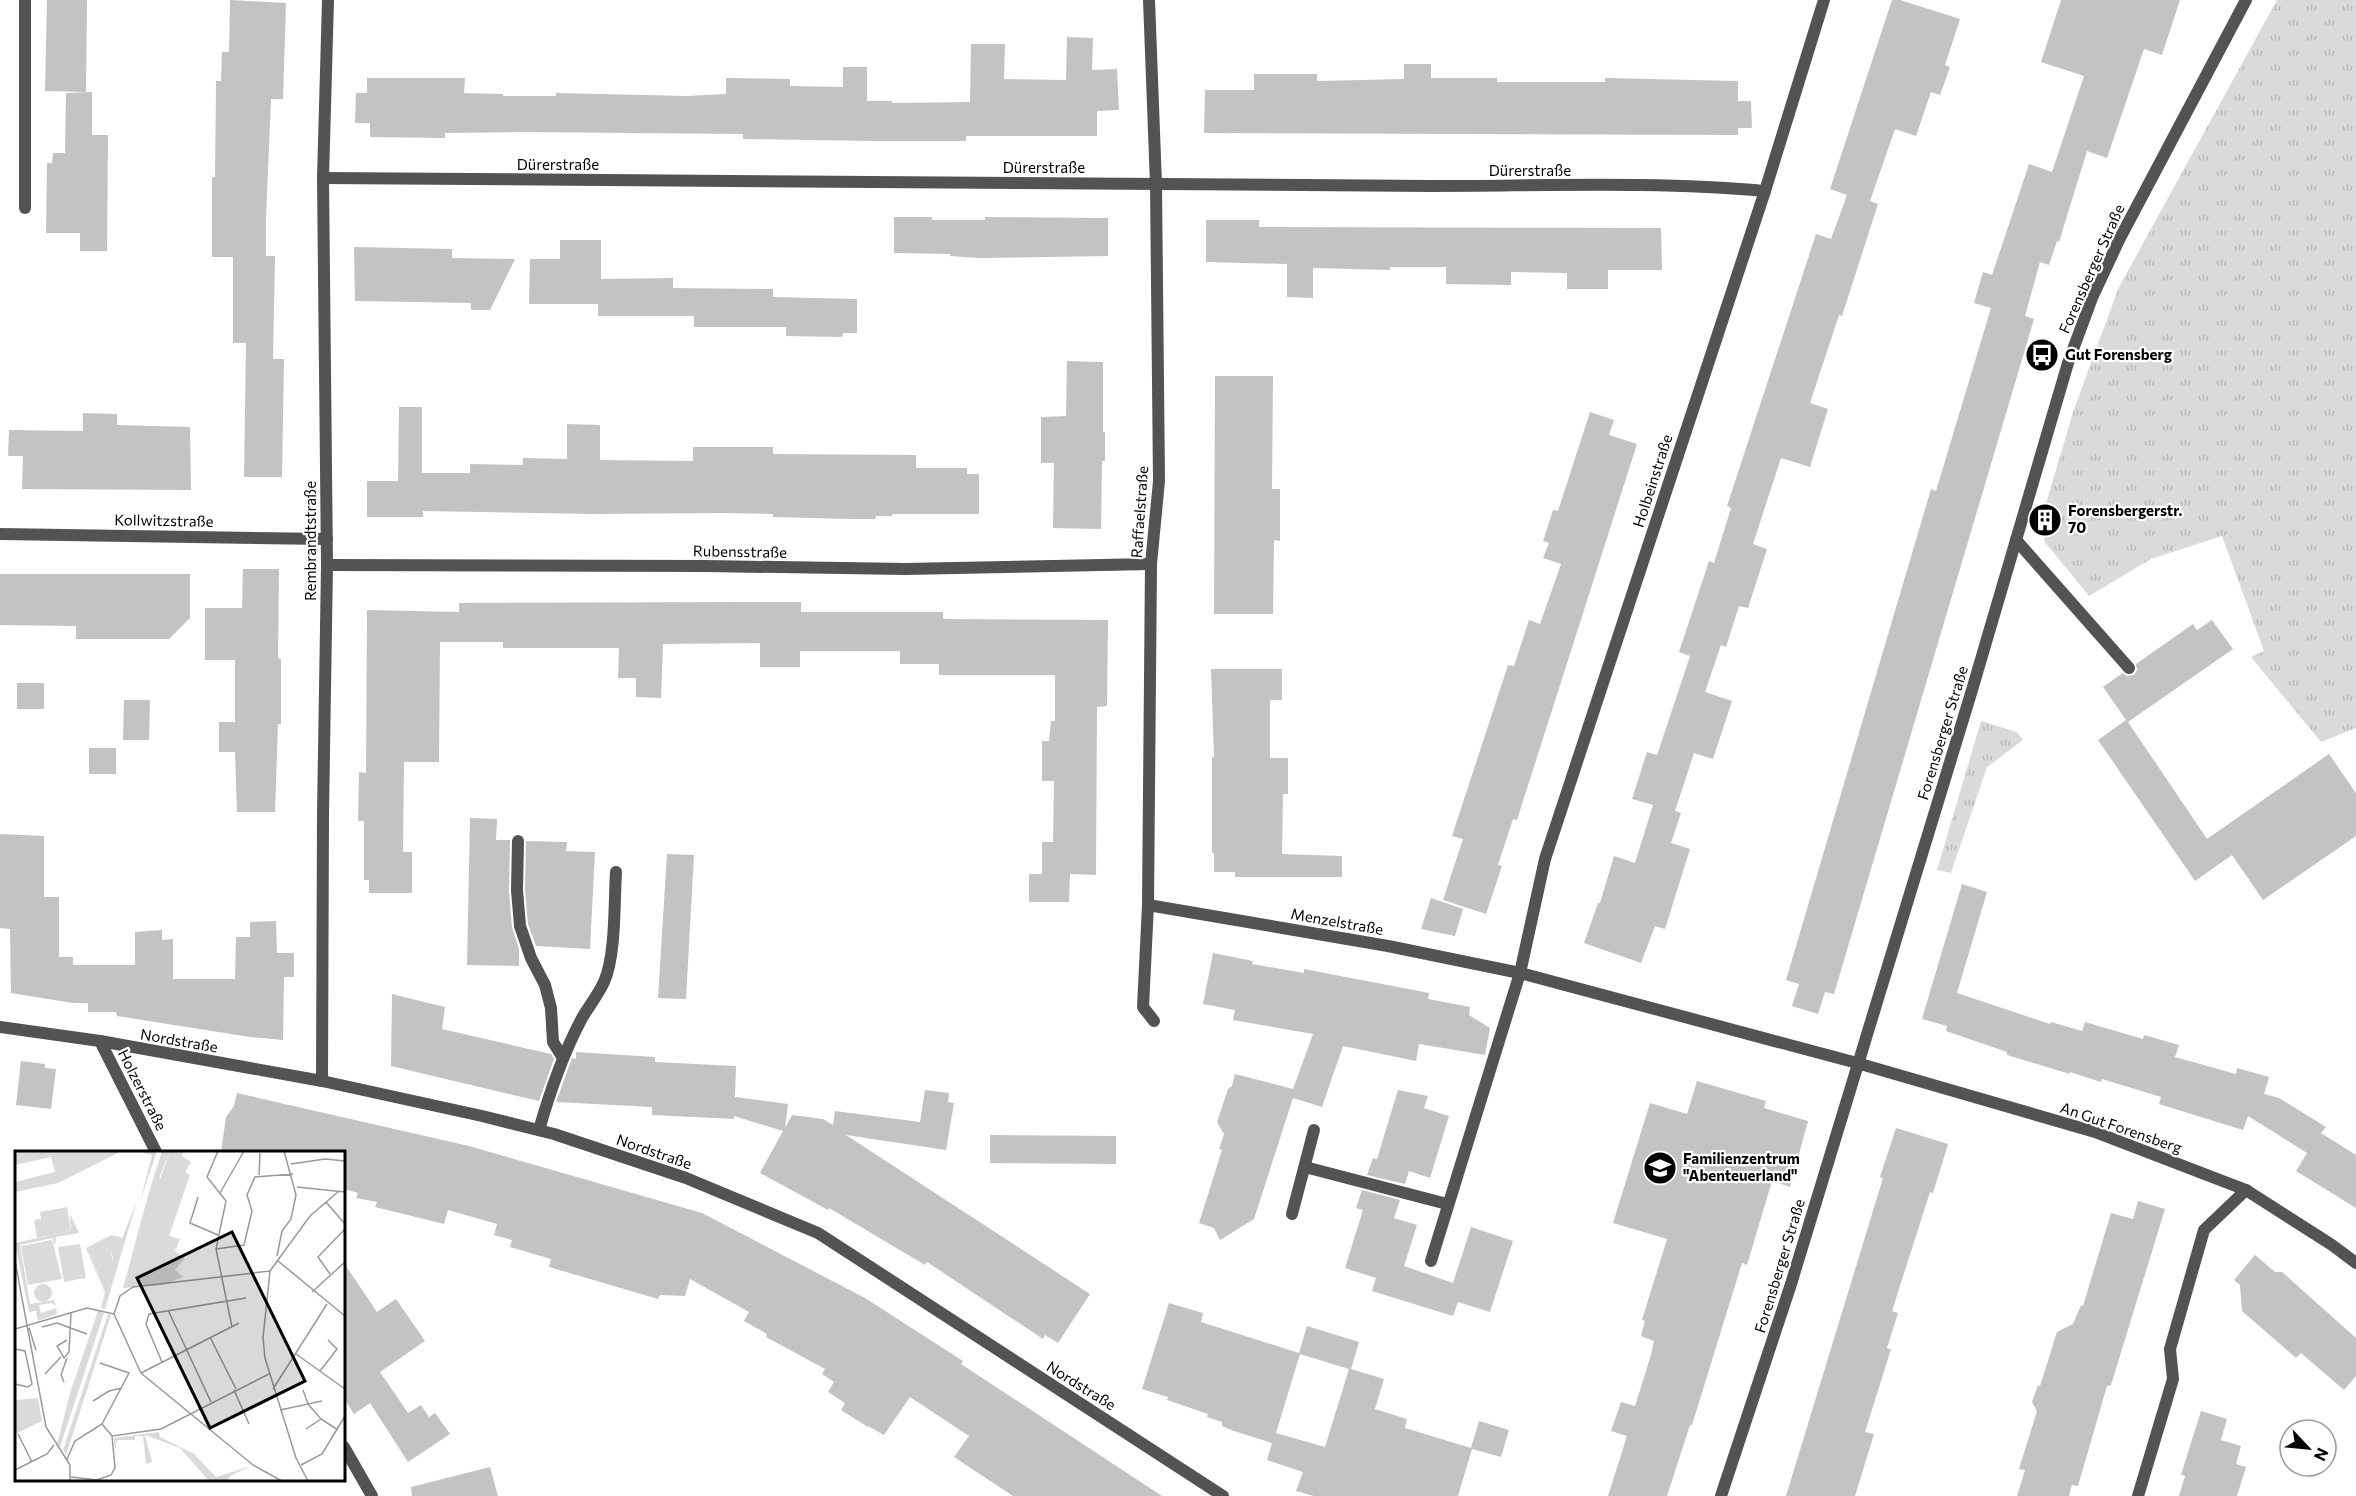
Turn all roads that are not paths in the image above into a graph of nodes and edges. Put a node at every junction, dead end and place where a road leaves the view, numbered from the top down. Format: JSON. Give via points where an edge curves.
{"nodes":[{"id":1,"x":25,"y":0,"type":"edge"},
{"id":2,"x":328,"y":0,"type":"edge"},
{"id":3,"x":1149,"y":0,"type":"edge"},
{"id":4,"x":1824,"y":0,"type":"edge"},
{"id":5,"x":2246,"y":0,"type":"edge"},
{"id":6,"x":323,"y":178,"type":"junction"},
{"id":7,"x":1156,"y":184,"type":"junction"},
{"id":8,"x":1765,"y":191,"type":"junction"},
{"id":9,"x":25,"y":208,"type":"dead end"},
{"id":10,"x":0,"y":534,"type":"edge"},
{"id":11,"x":327,"y":539,"type":"junction"},
{"id":12,"x":2016,"y":540,"type":"junction"},
{"id":13,"x":1151,"y":564,"type":"junction"},
{"id":14,"x":327,"y":565,"type":"junction"},
{"id":15,"x":2129,"y":669,"type":"dead end"},
{"id":16,"x":518,"y":841,"type":"dead end"},
{"id":17,"x":616,"y":872,"type":"dead end"},
{"id":18,"x":1148,"y":905,"type":"junction"},
{"id":19,"x":1520,"y":974,"type":"junction"},
{"id":20,"x":1154,"y":1021,"type":"dead end"},
{"id":21,"x":0,"y":1027,"type":"edge"},
{"id":22,"x":100,"y":1041,"type":"junction"},
{"id":23,"x":563,"y":1058,"type":"junction"},
{"id":24,"x":1857,"y":1063,"type":"junction"},
{"id":25,"x":322,"y":1081,"type":"junction"},
{"id":26,"x":539,"y":1130,"type":"junction"},
{"id":27,"x":1314,"y":1130,"type":"dead end"},
{"id":28,"x":155,"y":1151,"type":"edge"},
{"id":29,"x":1305,"y":1167,"type":"junction"},
{"id":30,"x":2246,"y":1190,"type":"junction"},
{"id":31,"x":1447,"y":1204,"type":"junction"},
{"id":32,"x":1292,"y":1214,"type":"dead end"},
{"id":33,"x":1431,"y":1261,"type":"dead end"},
{"id":34,"x":2356,"y":1263,"type":"edge"},
{"id":35,"x":345,"y":1449,"type":"edge"},
{"id":36,"x":372,"y":1496,"type":"edge"},
{"id":37,"x":1223,"y":1496,"type":"edge"},
{"id":38,"x":1721,"y":1496,"type":"edge"},
{"id":39,"x":2138,"y":1496,"type":"edge"}],
"edges":[{"from":1,"to":9,"type":"street"},
{"from":2,"to":6,"type":"street","name":"Rembrandtstraße"},
{"from":3,"to":7,"type":"street","name":"Raffaelstraße"},
{"from":4,"to":8,"type":"street","name":"Holbeinstraße"},
{"from":5,"to":12,"type":"street","name":"Forensberger Straße","via":[[2092,298],[2068,363]]},
{"from":6,"to":7,"type":"street","name":"Dürerstraße"},
{"from":6,"to":11,"type":"street","name":"Rembrandtstraße"},
{"from":7,"to":8,"type":"street","name":"Dürerstraße","via":[[1599,185]]},
{"from":7,"to":13,"type":"street","name":"Raffaelstraße","via":[[1159,481]]},
{"from":8,"to":19,"type":"street","name":"Holbeinstraße","via":[[1545,859]]},
{"from":10,"to":11,"type":"street","name":"Kollwitzstraße"},
{"from":11,"to":14,"type":"street","name":"Rembrandtstraße"},
{"from":12,"to":15,"type":"street"},
{"from":12,"to":24,"type":"street","name":"Forensberger Straße"},
{"from":13,"to":14,"type":"street","name":"Rubensstraße","via":[[905,569]]},
{"from":13,"to":18,"type":"street","name":"Raffaelstraße"},
{"from":14,"to":25,"type":"street","name":"Rembrandtstraße"},
{"from":16,"to":23,"type":"street","via":[[520,926],[545,984],[553,1042]]},
{"from":17,"to":23,"type":"street","via":[[610,957],[604,981]]},
{"from":18,"to":19,"type":"street","name":"Menzelstraße","via":[[1388,946]]},
{"from":18,"to":20,"type":"street","name":"Raffaelstraße","via":[[1143,1007]]},
{"from":19,"to":24,"type":"street","name":"Menzelstraße"},
{"from":19,"to":31,"type":"street"},
{"from":21,"to":22,"type":"street","name":"Nordstraße"},
{"from":22,"to":25,"type":"street","name":"Nordstraße"},
{"from":22,"to":28,"type":"street","name":"Holzerstraße"},
{"from":23,"to":26,"type":"street"},
{"from":24,"to":30,"type":"street","name":"An Gut Forensberg","via":[[2095,1132]]},
{"from":24,"to":38,"type":"street","name":"Forensberger Straße","via":[[1791,1284]]},
{"from":25,"to":26,"type":"street","name":"Nordstraße"},
{"from":26,"to":37,"type":"street","name":"Nordstraße","via":[[686,1178],[818,1233]]},
{"from":27,"to":29,"type":"street"},
{"from":29,"to":31,"type":"street"},
{"from":29,"to":32,"type":"street"},
{"from":30,"to":34,"type":"street","name":"An Gut Forensberg"},
{"from":30,"to":39,"type":"street","via":[[2204,1230],[2170,1349],[2173,1379]]},
{"from":31,"to":33,"type":"street"},
{"from":35,"to":36,"type":"street"}]}
